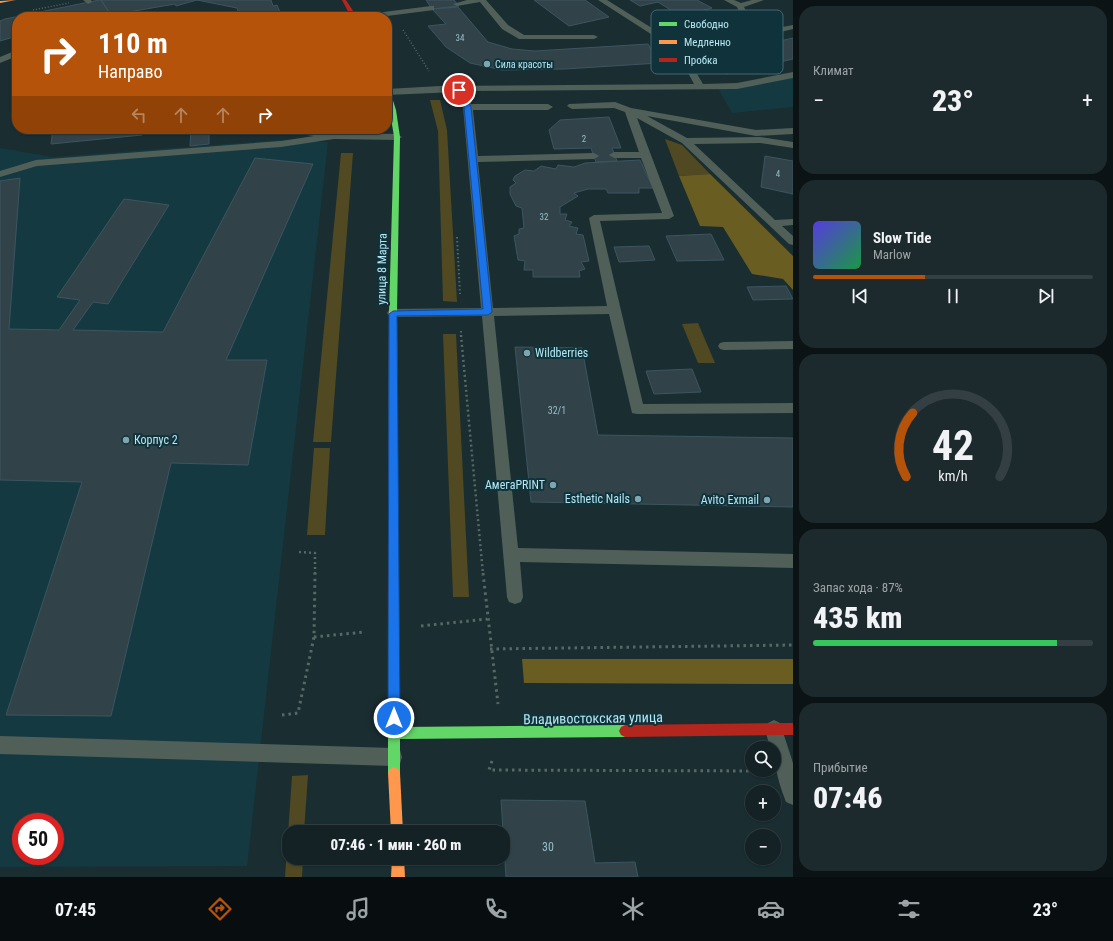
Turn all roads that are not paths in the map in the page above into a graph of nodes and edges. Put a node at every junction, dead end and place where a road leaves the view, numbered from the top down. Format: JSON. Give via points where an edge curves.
{"nodes":[{"id":1,"x":14,"y":0,"type":"edge"},
{"id":2,"x":344,"y":0,"type":"edge"},
{"id":3,"x":482,"y":0,"type":"edge"},
{"id":4,"x":602,"y":0,"type":"edge"},
{"id":5,"x":728,"y":0,"type":"edge"},
{"id":6,"x":760,"y":0,"type":"edge"},
{"id":7,"x":0,"y":2,"type":"edge"},
{"id":8,"x":458,"y":4,"type":"dead end"},
{"id":9,"x":740,"y":6,"type":"junction"},
{"id":10,"x":431,"y":8,"type":"dead end"},
{"id":11,"x":742,"y":10,"type":"edge"},
{"id":12,"x":351,"y":12,"type":"edge"},
{"id":13,"x":392,"y":13,"type":"edge"},
{"id":14,"x":793,"y":27,"type":"edge"},
{"id":15,"x":783,"y":29,"type":"edge"},
{"id":16,"x":651,"y":31,"type":"edge"},
{"id":17,"x":594,"y":37,"type":"dead end"},
{"id":18,"x":12,"y":55,"type":"edge"},
{"id":19,"x":0,"y":60,"type":"edge"},
{"id":20,"x":693,"y":74,"type":"edge"},
{"id":21,"x":793,"y":75,"type":"edge"},
{"id":22,"x":700,"y":86,"type":"junction"},
{"id":23,"x":596,"y":88,"type":"junction"},
{"id":24,"x":459,"y":90,"type":"junction"},
{"id":25,"x":392,"y":92,"type":"edge"},
{"id":26,"x":615,"y":105,"type":"junction"},
{"id":27,"x":548,"y":106,"type":"dead end"},
{"id":28,"x":572,"y":106,"type":"dead end"},
{"id":29,"x":392,"y":107,"type":"edge"},
{"id":30,"x":468,"y":107,"type":"junction"},
{"id":31,"x":630,"y":110,"type":"junction"},
{"id":32,"x":793,"y":131,"type":"edge"},
{"id":33,"x":325,"y":134,"type":"edge"},
{"id":34,"x":334,"y":136,"type":"junction"},
{"id":35,"x":397,"y":137,"type":"junction"},
{"id":36,"x":685,"y":142,"type":"junction"},
{"id":37,"x":793,"y":145,"type":"edge"},
{"id":38,"x":614,"y":155,"type":"dead end"},
{"id":39,"x":645,"y":155,"type":"junction"},
{"id":40,"x":594,"y":156,"type":"dead end"},
{"id":41,"x":473,"y":159,"type":"junction"},
{"id":42,"x":0,"y":174,"type":"edge"},
{"id":43,"x":793,"y":222,"type":"edge"},
{"id":44,"x":774,"y":223,"type":"junction"},
{"id":45,"x":793,"y":242,"type":"edge"},
{"id":46,"x":614,"y":310,"type":"junction"},
{"id":47,"x":488,"y":312,"type":"junction"},
{"id":48,"x":393,"y":314,"type":"junction"},
{"id":49,"x":793,"y":345,"type":"edge"},
{"id":50,"x":724,"y":346,"type":"dead end"},
{"id":51,"x":793,"y":408,"type":"edge"},
{"id":52,"x":511,"y":555,"type":"junction"},
{"id":53,"x":793,"y":561,"type":"edge"},
{"id":54,"x":515,"y":597,"type":"dead end"},
{"id":55,"x":793,"y":728,"type":"edge"},
{"id":56,"x":774,"y":729,"type":"junction"},
{"id":57,"x":394,"y":733,"type":"junction"},
{"id":58,"x":0,"y":745,"type":"edge"},
{"id":59,"x":393,"y":757,"type":"junction"},
{"id":60,"x":793,"y":795,"type":"edge"},
{"id":61,"x":397,"y":825,"type":"edge"},
{"id":62,"x":398,"y":865,"type":"edge"},
{"id":63,"x":398,"y":877,"type":"edge"}],
"edges":[{"from":1,"to":7,"type":"main road"},
{"from":2,"to":12,"type":"main road"},
{"from":3,"to":8,"type":"lane"},
{"from":3,"to":17,"type":"lane","via":[[505,27],[522,37]]},
{"from":4,"to":16,"type":"lane"},
{"from":5,"to":9,"type":"lane"},
{"from":6,"to":9,"type":"lane"},
{"from":9,"to":11,"type":"lane"},
{"from":10,"to":13,"type":"lane"},
{"from":14,"to":15,"type":"lane"},
{"from":18,"to":19,"type":"lane"},
{"from":20,"to":22,"type":"lane"},
{"from":21,"to":22,"type":"lane","via":[[737,86]]},
{"from":22,"to":23,"type":"lane"},
{"from":23,"to":24,"type":"lane"},
{"from":23,"to":26,"type":"lane","via":[[600,95]]},
{"from":24,"to":25,"type":"lane"},
{"from":24,"to":30,"type":"lane"},
{"from":26,"to":28,"type":"lane"},
{"from":26,"to":31,"type":"lane"},
{"from":27,"to":30,"type":"lane"},
{"from":29,"to":35,"type":"main road","name":"улица 8 Марта"},
{"from":30,"to":41,"type":"lane"},
{"from":31,"to":32,"type":"lane","via":[[756,133]]},
{"from":31,"to":36,"type":"lane"},
{"from":31,"to":39,"type":"lane"},
{"from":33,"to":34,"type":"lane"},
{"from":34,"to":35,"type":"lane"},
{"from":34,"to":42,"type":"lane","via":[[281,144],[36,163]]},
{"from":35,"to":48,"type":"main road","name":"улица 8 Марта"},
{"from":36,"to":37,"type":"lane","via":[[760,140]]},
{"from":36,"to":44,"type":"lane"},
{"from":38,"to":39,"type":"lane"},
{"from":39,"to":46,"type":"lane","via":[[669,216],[594,218]]},
{"from":40,"to":41,"type":"lane"},
{"from":41,"to":47,"type":"lane"},
{"from":43,"to":44,"type":"lane"},
{"from":44,"to":45,"type":"lane"},
{"from":46,"to":47,"type":"lane"},
{"from":46,"to":51,"type":"lane","via":[[637,409]]},
{"from":47,"to":48,"type":"lane"},
{"from":47,"to":52,"type":"lane"},
{"from":48,"to":57,"type":"main road","name":"улица 8 Марта"},
{"from":49,"to":50,"type":"lane"},
{"from":52,"to":53,"type":"lane"},
{"from":52,"to":54,"type":"lane"},
{"from":55,"to":56,"type":"main road","name":"Владивостокская улица"},
{"from":56,"to":57,"type":"main road","name":"Владивостокская улица"},
{"from":56,"to":60,"type":"lane"},
{"from":57,"to":59,"type":"main road","name":"улица 8 Марта"},
{"from":58,"to":59,"type":"lane"},
{"from":59,"to":61,"type":"main road","name":"улица 8 Марта"},
{"from":62,"to":63,"type":"main road"}]}
